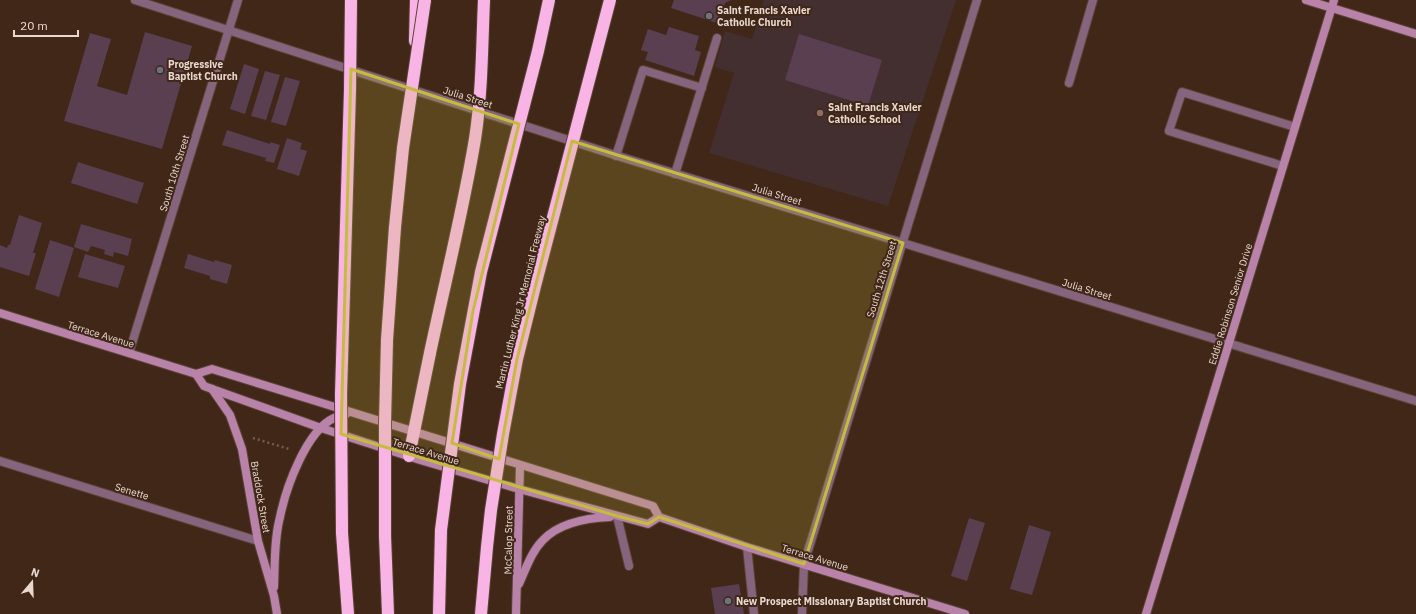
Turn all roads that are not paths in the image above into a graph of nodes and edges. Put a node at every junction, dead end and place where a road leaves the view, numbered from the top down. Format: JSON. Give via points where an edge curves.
{"nodes":[{"id":1,"x":135,"y":0,"type":"edge"},
{"id":2,"x":238,"y":0,"type":"edge"},
{"id":3,"x":351,"y":0,"type":"edge"},
{"id":4,"x":416,"y":0,"type":"edge"},
{"id":5,"x":425,"y":0,"type":"edge"},
{"id":6,"x":484,"y":0,"type":"edge"},
{"id":7,"x":549,"y":0,"type":"edge"},
{"id":8,"x":610,"y":0,"type":"edge"},
{"id":9,"x":977,"y":0,"type":"edge"},
{"id":10,"x":1093,"y":0,"type":"edge"},
{"id":11,"x":1306,"y":0,"type":"edge"},
{"id":12,"x":1333,"y":4,"type":"edge"},
{"id":13,"x":228,"y":30,"type":"junction"},
{"id":14,"x":1416,"y":34,"type":"edge"},
{"id":15,"x":717,"y":38,"type":"dead end"},
{"id":16,"x":414,"y":72,"type":"junction"},
{"id":17,"x":1069,"y":83,"type":"dead end"},
{"id":18,"x":702,"y":88,"type":"junction"},
{"id":19,"x":1295,"y":127,"type":"junction"},
{"id":20,"x":616,"y":156,"type":"junction"},
{"id":21,"x":1283,"y":166,"type":"junction"},
{"id":22,"x":675,"y":174,"type":"junction"},
{"id":23,"x":903,"y":242,"type":"junction"},
{"id":24,"x":0,"y":313,"type":"edge"},
{"id":25,"x":1229,"y":344,"type":"junction"},
{"id":26,"x":129,"y":353,"type":"junction"},
{"id":27,"x":196,"y":374,"type":"junction"},
{"id":28,"x":212,"y":389,"type":"junction"},
{"id":29,"x":1416,"y":401,"type":"edge"},
{"id":30,"x":352,"y":412,"type":"junction"},
{"id":31,"x":321,"y":428,"type":"junction"},
{"id":32,"x":414,"y":431,"type":"junction"},
{"id":33,"x":409,"y":456,"type":"junction"},
{"id":34,"x":0,"y":461,"type":"edge"},
{"id":35,"x":520,"y":466,"type":"junction"},
{"id":36,"x":519,"y":489,"type":"junction"},
{"id":37,"x":617,"y":516,"type":"junction"},
{"id":38,"x":659,"y":517,"type":"junction"},
{"id":39,"x":258,"y":541,"type":"junction"},
{"id":40,"x":748,"y":547,"type":"junction"},
{"id":41,"x":804,"y":564,"type":"junction"},
{"id":42,"x":629,"y":566,"type":"dead end"},
{"id":43,"x":518,"y":586,"type":"junction"},
{"id":44,"x":274,"y":596,"type":"junction"},
{"id":45,"x":277,"y":614,"type":"edge"},
{"id":46,"x":348,"y":614,"type":"edge"},
{"id":47,"x":388,"y":614,"type":"edge"},
{"id":48,"x":439,"y":614,"type":"edge"},
{"id":49,"x":481,"y":614,"type":"edge"},
{"id":50,"x":516,"y":614,"type":"edge"},
{"id":51,"x":754,"y":614,"type":"edge"},
{"id":52,"x":802,"y":614,"type":"edge"},
{"id":53,"x":965,"y":614,"type":"edge"},
{"id":54,"x":1146,"y":614,"type":"edge"}],
"edges":[{"from":1,"to":13,"type":"street","name":"Julia Street"},
{"from":2,"to":13,"type":"street","name":"South 10th Street"},
{"from":3,"to":46,"type":"highway","bridge":true,"via":[[341,394],[342,533]]},
{"from":4,"to":16,"type":"highway","bridge":true},
{"from":5,"to":16,"type":"highway","bridge":true},
{"from":6,"to":32,"type":"highway","bridge":true,"via":[[481,83],[475,138]]},
{"from":7,"to":48,"type":"highway","bridge":true,"via":[[481,272],[460,384],[441,530]]},
{"from":8,"to":49,"type":"highway","name":"Martin Luther King Jr Memorial Freeway","bridge":true,"via":[[513,380],[490,518]]},
{"from":9,"to":23,"type":"street","name":"South 12th Street"},
{"from":10,"to":17,"type":"street"},
{"from":11,"to":12,"type":"street"},
{"from":12,"to":14,"type":"street"},
{"from":12,"to":19,"type":"street","name":"Eddie Robinson Senior Drive"},
{"from":13,"to":20,"type":"street","name":"Julia Street"},
{"from":13,"to":26,"type":"street","name":"South 10th Street"},
{"from":15,"to":18,"type":"street"},
{"from":16,"to":47,"type":"highway","bridge":true,"via":[[403,148],[387,340],[385,536]]},
{"from":18,"to":20,"type":"street","via":[[643,70]]},
{"from":18,"to":22,"type":"street"},
{"from":19,"to":21,"type":"street","name":"Eddie Robinson Senior Drive"},
{"from":19,"to":21,"type":"street","via":[[1182,92],[1169,131]]},
{"from":20,"to":22,"type":"street","name":"Julia Street"},
{"from":21,"to":25,"type":"street","name":"Eddie Robinson Senior Drive"},
{"from":22,"to":23,"type":"street","name":"Julia Street"},
{"from":23,"to":25,"type":"street","name":"Julia Street"},
{"from":23,"to":41,"type":"street","name":"South 12th Street"},
{"from":24,"to":26,"type":"street","name":"Terrace Avenue"},
{"from":25,"to":29,"type":"street","name":"Julia Street"},
{"from":25,"to":54,"type":"street","name":"Eddie Robinson Senior Drive"},
{"from":26,"to":27,"type":"street","name":"Terrace Avenue"},
{"from":27,"to":28,"type":"street","name":"Terrace Avenue","via":[[204,386]]},
{"from":27,"to":30,"type":"street","name":"Terrace Avenue","via":[[212,369]]},
{"from":28,"to":31,"type":"street","name":"Terrace Avenue"},
{"from":28,"to":39,"type":"street","name":"Braddock Street","via":[[230,415],[242,449]]},
{"from":30,"to":31,"type":"street","via":[[333,418]]},
{"from":30,"to":32,"type":"street","name":"Terrace Avenue"},
{"from":31,"to":33,"type":"street","name":"Terrace Avenue"},
{"from":31,"to":44,"type":"street","via":[[297,465],[279,518]]},
{"from":32,"to":33,"type":"highway"},
{"from":32,"to":35,"type":"street","name":"Terrace Avenue"},
{"from":33,"to":36,"type":"street","name":"Terrace Avenue"},
{"from":34,"to":39,"type":"street","name":"Senette"},
{"from":35,"to":36,"type":"street","name":"McCalop Street"},
{"from":35,"to":38,"type":"street","name":"Terrace Avenue","via":[[652,506]]},
{"from":36,"to":37,"type":"street","name":"Terrace Avenue"},
{"from":36,"to":43,"type":"street","name":"McCalop Street"},
{"from":37,"to":38,"type":"street","name":"Terrace Avenue","via":[[648,524]]},
{"from":37,"to":42,"type":"street"},
{"from":37,"to":43,"type":"street","via":[[577,521],[557,530],[543,540],[536,550]]},
{"from":38,"to":40,"type":"street","name":"Terrace Avenue"},
{"from":39,"to":44,"type":"street","name":"Braddock Street"},
{"from":40,"to":41,"type":"street","name":"Terrace Avenue"},
{"from":40,"to":51,"type":"street"},
{"from":41,"to":52,"type":"street","name":"South 12th Street"},
{"from":41,"to":53,"type":"street","name":"Terrace Avenue"},
{"from":43,"to":50,"type":"street","name":"McCalop Street"},
{"from":44,"to":45,"type":"street","name":"Braddock Street"}]}
